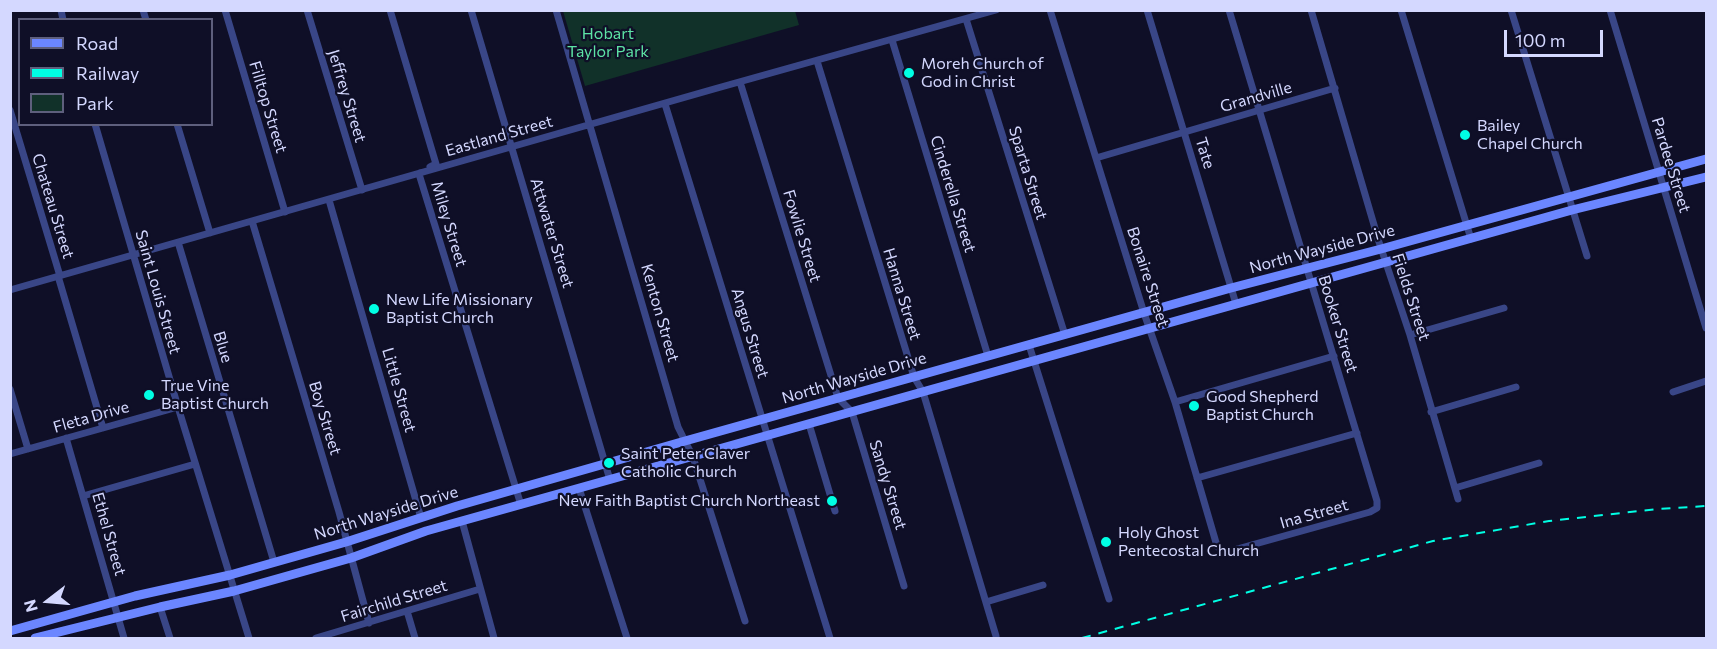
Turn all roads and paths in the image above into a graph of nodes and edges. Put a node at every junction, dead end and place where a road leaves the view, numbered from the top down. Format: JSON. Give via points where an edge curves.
{"nodes":[{"id":1,"x":225,"y":10,"type":"edge"},
{"id":2,"x":307,"y":10,"type":"edge"},
{"id":3,"x":390,"y":10,"type":"edge"},
{"id":4,"x":471,"y":10,"type":"edge"},
{"id":5,"x":556,"y":10,"type":"edge"},
{"id":6,"x":996,"y":10,"type":"edge"},
{"id":7,"x":1050,"y":10,"type":"edge"},
{"id":8,"x":1147,"y":10,"type":"edge"},
{"id":9,"x":1230,"y":10,"type":"edge"},
{"id":10,"x":1311,"y":10,"type":"edge"},
{"id":11,"x":1401,"y":10,"type":"edge"},
{"id":12,"x":1511,"y":10,"type":"edge"},
{"id":13,"x":1610,"y":10,"type":"edge"},
{"id":14,"x":966,"y":19,"type":"junction"},
{"id":15,"x":892,"y":40,"type":"junction"},
{"id":16,"x":817,"y":60,"type":"junction"},
{"id":17,"x":740,"y":82,"type":"junction"},
{"id":18,"x":1335,"y":88,"type":"junction"},
{"id":19,"x":665,"y":104,"type":"junction"},
{"id":20,"x":10,"y":110,"type":"edge"},
{"id":21,"x":1259,"y":110,"type":"junction"},
{"id":22,"x":591,"y":125,"type":"junction"},
{"id":23,"x":96,"y":126,"type":"edge"},
{"id":24,"x":178,"y":126,"type":"edge"},
{"id":25,"x":1184,"y":132,"type":"junction"},
{"id":26,"x":512,"y":147,"type":"junction"},
{"id":27,"x":1096,"y":158,"type":"junction"},
{"id":28,"x":1707,"y":159,"type":"edge"},
{"id":29,"x":1659,"y":172,"type":"junction"},
{"id":30,"x":419,"y":174,"type":"junction"},
{"id":31,"x":1707,"y":177,"type":"edge"},
{"id":32,"x":1664,"y":188,"type":"junction"},
{"id":33,"x":362,"y":190,"type":"junction"},
{"id":34,"x":1568,"y":197,"type":"junction"},
{"id":35,"x":329,"y":200,"type":"junction"},
{"id":36,"x":1572,"y":210,"type":"junction"},
{"id":37,"x":285,"y":212,"type":"junction"},
{"id":38,"x":252,"y":221,"type":"junction"},
{"id":39,"x":1466,"y":226,"type":"junction"},
{"id":40,"x":210,"y":233,"type":"junction"},
{"id":41,"x":1471,"y":238,"type":"junction"},
{"id":42,"x":178,"y":242,"type":"junction"},
{"id":43,"x":1382,"y":249,"type":"junction"},
{"id":44,"x":133,"y":254,"type":"junction"},
{"id":45,"x":1587,"y":256,"type":"dead end"},
{"id":46,"x":1386,"y":262,"type":"junction"},
{"id":47,"x":1307,"y":269,"type":"junction"},
{"id":48,"x":59,"y":276,"type":"junction"},
{"id":49,"x":1312,"y":283,"type":"junction"},
{"id":50,"x":1231,"y":288,"type":"junction"},
{"id":51,"x":10,"y":290,"type":"edge"},
{"id":52,"x":1236,"y":304,"type":"junction"},
{"id":53,"x":1504,"y":308,"type":"dead end"},
{"id":54,"x":1144,"y":313,"type":"junction"},
{"id":55,"x":1151,"y":328,"type":"junction"},
{"id":56,"x":1707,"y":328,"type":"edge"},
{"id":57,"x":1065,"y":334,"type":"junction"},
{"id":58,"x":1410,"y":335,"type":"junction"},
{"id":59,"x":1029,"y":345,"type":"junction"},
{"id":60,"x":988,"y":356,"type":"junction"},
{"id":61,"x":1334,"y":356,"type":"junction"},
{"id":62,"x":1034,"y":361,"type":"junction"},
{"id":63,"x":914,"y":377,"type":"junction"},
{"id":64,"x":1707,"y":381,"type":"edge"},
{"id":65,"x":1516,"y":387,"type":"dead end"},
{"id":66,"x":10,"y":389,"type":"edge"},
{"id":67,"x":923,"y":392,"type":"junction"},
{"id":68,"x":1673,"y":392,"type":"dead end"},
{"id":69,"x":838,"y":398,"type":"junction"},
{"id":70,"x":1175,"y":402,"type":"junction"},
{"id":71,"x":178,"y":407,"type":"junction"},
{"id":72,"x":852,"y":412,"type":"junction"},
{"id":73,"x":1431,"y":412,"type":"junction"},
{"id":74,"x":763,"y":420,"type":"junction"},
{"id":75,"x":809,"y":424,"type":"junction"},
{"id":76,"x":103,"y":428,"type":"junction"},
{"id":77,"x":1357,"y":433,"type":"junction"},
{"id":78,"x":768,"y":436,"type":"junction"},
{"id":79,"x":66,"y":438,"type":"junction"},
{"id":80,"x":685,"y":441,"type":"junction"},
{"id":81,"x":28,"y":449,"type":"junction"},
{"id":82,"x":10,"y":454,"type":"edge"},
{"id":83,"x":693,"y":457,"type":"junction"},
{"id":84,"x":1539,"y":463,"type":"dead end"},
{"id":85,"x":195,"y":464,"type":"junction"},
{"id":86,"x":606,"y":464,"type":"junction"},
{"id":87,"x":1197,"y":478,"type":"junction"},
{"id":88,"x":610,"y":480,"type":"junction"},
{"id":89,"x":579,"y":488,"type":"junction"},
{"id":90,"x":1455,"y":488,"type":"junction"},
{"id":91,"x":517,"y":489,"type":"junction"},
{"id":92,"x":84,"y":495,"type":"junction"},
{"id":93,"x":1458,"y":499,"type":"dead end"},
{"id":94,"x":521,"y":505,"type":"junction"},
{"id":95,"x":457,"y":506,"type":"junction"},
{"id":96,"x":1377,"y":508,"type":"joint"},
{"id":97,"x":835,"y":511,"type":"dead end"},
{"id":98,"x":421,"y":518,"type":"junction"},
{"id":99,"x":462,"y":521,"type":"junction"},
{"id":100,"x":346,"y":542,"type":"junction"},
{"id":101,"x":1223,"y":551,"type":"joint"},
{"id":102,"x":351,"y":558,"type":"junction"},
{"id":103,"x":274,"y":562,"type":"junction"},
{"id":104,"x":230,"y":575,"type":"junction"},
{"id":105,"x":1043,"y":585,"type":"dead end"},
{"id":106,"x":904,"y":586,"type":"dead end"},
{"id":107,"x":480,"y":589,"type":"junction"},
{"id":108,"x":234,"y":591,"type":"junction"},
{"id":109,"x":1109,"y":599,"type":"dead end"},
{"id":110,"x":114,"y":602,"type":"junction"},
{"id":111,"x":986,"y":602,"type":"junction"},
{"id":112,"x":160,"y":607,"type":"junction"},
{"id":113,"x":407,"y":611,"type":"junction"},
{"id":114,"x":118,"y":617,"type":"junction"},
{"id":115,"x":745,"y":621,"type":"dead end"},
{"id":116,"x":369,"y":623,"type":"junction"},
{"id":117,"x":10,"y":631,"type":"edge"},
{"id":118,"x":996,"y":636,"type":"dead end"},
{"id":119,"x":48,"y":637,"type":"edge"},
{"id":120,"x":35,"y":639,"type":"edge"},
{"id":121,"x":124,"y":639,"type":"edge"},
{"id":122,"x":170,"y":639,"type":"edge"},
{"id":123,"x":249,"y":639,"type":"edge"},
{"id":124,"x":316,"y":639,"type":"edge"},
{"id":125,"x":415,"y":639,"type":"edge"},
{"id":126,"x":494,"y":639,"type":"edge"},
{"id":127,"x":627,"y":639,"type":"edge"},
{"id":128,"x":830,"y":639,"type":"edge"}],
"edges":[{"from":1,"to":37,"type":"street","name":"Filltop Street"},
{"from":2,"to":33,"type":"street","name":"Jeffrey Street"},
{"from":3,"to":30,"type":"street","name":"Miley Street","via":[[436,164]]},
{"from":4,"to":26,"type":"street","name":"Attwater Street"},
{"from":5,"to":22,"type":"street","name":"Kenton Street"},
{"from":6,"to":14,"type":"street","name":"Eastland Street"},
{"from":7,"to":27,"type":"street","name":"Bonaire Street"},
{"from":8,"to":25,"type":"street","name":"Tate"},
{"from":9,"to":21,"type":"street","name":"Booker Street"},
{"from":10,"to":18,"type":"street","name":"Fields Street"},
{"from":11,"to":39,"type":"street"},
{"from":12,"to":34,"type":"street"},
{"from":13,"to":29,"type":"street","name":"Pardee Street"},
{"from":14,"to":15,"type":"street","name":"Eastland Street"},
{"from":14,"to":57,"type":"street","name":"Sparta Street"},
{"from":15,"to":16,"type":"street","name":"Eastland Street"},
{"from":15,"to":60,"type":"street","name":"Cinderella Street"},
{"from":16,"to":17,"type":"street","name":"Eastland Street"},
{"from":16,"to":63,"type":"street","name":"Hanna Street"},
{"from":17,"to":19,"type":"street","name":"Eastland Street"},
{"from":17,"to":69,"type":"street","name":"Fowlie Street"},
{"from":18,"to":21,"type":"street","name":"Grandville"},
{"from":18,"to":43,"type":"street","name":"Fields Street"},
{"from":19,"to":22,"type":"street","name":"Eastland Street"},
{"from":19,"to":74,"type":"street","name":"Angus Street"},
{"from":20,"to":48,"type":"street","name":"Chateau Street"},
{"from":21,"to":25,"type":"street","name":"Grandville"},
{"from":21,"to":47,"type":"street","name":"Booker Street"},
{"from":22,"to":26,"type":"street","name":"Eastland Street"},
{"from":22,"to":80,"type":"street","name":"Kenton Street"},
{"from":23,"to":44,"type":"street","name":"Saint Louis Street"},
{"from":24,"to":40,"type":"street"},
{"from":25,"to":27,"type":"street","name":"Grandville"},
{"from":25,"to":50,"type":"street","name":"Tate"},
{"from":26,"to":30,"type":"street","name":"Eastland Street"},
{"from":26,"to":86,"type":"street","name":"Attwater Street"},
{"from":27,"to":54,"type":"street","name":"Bonaire Street"},
{"from":28,"to":29,"type":"main road","name":"North Wayside Drive"},
{"from":29,"to":32,"type":"street","name":"Pardee Street"},
{"from":29,"to":34,"type":"main road","name":"North Wayside Drive"},
{"from":30,"to":33,"type":"street","name":"Eastland Street"},
{"from":30,"to":91,"type":"street","name":"Miley Street"},
{"from":31,"to":32,"type":"main road","name":"North Wayside Drive"},
{"from":32,"to":36,"type":"main road","name":"North Wayside Drive"},
{"from":32,"to":56,"type":"street","name":"Pardee Street"},
{"from":33,"to":35,"type":"street","name":"Eastland Street"},
{"from":34,"to":36,"type":"street"},
{"from":34,"to":39,"type":"main road","name":"North Wayside Drive"},
{"from":35,"to":37,"type":"street","name":"Eastland Street"},
{"from":35,"to":98,"type":"street","name":"Little Street"},
{"from":36,"to":41,"type":"main road","name":"North Wayside Drive"},
{"from":36,"to":45,"type":"street"},
{"from":37,"to":38,"type":"street","name":"Eastland Street"},
{"from":38,"to":40,"type":"street","name":"Eastland Street"},
{"from":38,"to":100,"type":"street","name":"Boy Street"},
{"from":39,"to":41,"type":"street"},
{"from":39,"to":43,"type":"main road","name":"North Wayside Drive"},
{"from":40,"to":42,"type":"street","name":"Eastland Street"},
{"from":41,"to":46,"type":"main road","name":"North Wayside Drive"},
{"from":42,"to":44,"type":"street","name":"Eastland Street"},
{"from":42,"to":103,"type":"street","name":"Blue"},
{"from":43,"to":46,"type":"street","name":"Fields Street"},
{"from":43,"to":47,"type":"main road","name":"North Wayside Drive"},
{"from":44,"to":48,"type":"street","name":"Eastland Street"},
{"from":44,"to":71,"type":"street","name":"Saint Louis Street"},
{"from":46,"to":49,"type":"main road","name":"North Wayside Drive"},
{"from":46,"to":58,"type":"street","name":"Fields Street"},
{"from":47,"to":49,"type":"street","name":"Booker Street"},
{"from":47,"to":50,"type":"main road","name":"North Wayside Drive"},
{"from":48,"to":51,"type":"street","name":"Eastland Street"},
{"from":48,"to":76,"type":"street","name":"Chateau Street"},
{"from":49,"to":52,"type":"main road","name":"North Wayside Drive"},
{"from":49,"to":61,"type":"street","name":"Booker Street"},
{"from":50,"to":52,"type":"street","name":"Tate"},
{"from":50,"to":54,"type":"main road","name":"North Wayside Drive"},
{"from":52,"to":55,"type":"main road","name":"North Wayside Drive"},
{"from":53,"to":58,"type":"street"},
{"from":54,"to":55,"type":"street","name":"Bonaire Street"},
{"from":54,"to":57,"type":"main road","name":"North Wayside Drive"},
{"from":55,"to":62,"type":"main road","name":"North Wayside Drive"},
{"from":55,"to":70,"type":"street","name":"Bonaire Street"},
{"from":57,"to":59,"type":"main road","name":"North Wayside Drive"},
{"from":58,"to":73,"type":"street","name":"Fields Street"},
{"from":59,"to":60,"type":"main road","name":"North Wayside Drive"},
{"from":59,"to":62,"type":"street"},
{"from":60,"to":63,"type":"main road","name":"North Wayside Drive"},
{"from":61,"to":70,"type":"street"},
{"from":61,"to":77,"type":"street","name":"Booker Street"},
{"from":62,"to":67,"type":"main road","name":"North Wayside Drive"},
{"from":62,"to":109,"type":"street"},
{"from":63,"to":67,"type":"street","name":"Hanna Street"},
{"from":63,"to":69,"type":"main road","name":"North Wayside Drive"},
{"from":64,"to":68,"type":"street"},
{"from":65,"to":73,"type":"street"},
{"from":66,"to":81,"type":"street"},
{"from":67,"to":72,"type":"main road","name":"North Wayside Drive"},
{"from":67,"to":111,"type":"street","name":"Hanna Street"},
{"from":69,"to":72,"type":"street","name":"Sandy Street"},
{"from":69,"to":74,"type":"main road","name":"North Wayside Drive"},
{"from":70,"to":87,"type":"street","name":"Bonaire Street"},
{"from":71,"to":76,"type":"street","name":"Fleta Drive"},
{"from":71,"to":85,"type":"street","name":"Saint Louis Street"},
{"from":72,"to":75,"type":"main road","name":"North Wayside Drive"},
{"from":72,"to":106,"type":"street","name":"Sandy Street"},
{"from":73,"to":90,"type":"street","name":"Fields Street"},
{"from":74,"to":78,"type":"street","name":"Angus Street"},
{"from":74,"to":80,"type":"main road","name":"North Wayside Drive"},
{"from":75,"to":78,"type":"main road","name":"North Wayside Drive"},
{"from":75,"to":97,"type":"street"},
{"from":76,"to":79,"type":"street","name":"Fleta Drive"},
{"from":77,"to":87,"type":"street"},
{"from":77,"to":96,"type":"street","name":"Booker Street"},
{"from":78,"to":83,"type":"main road","name":"North Wayside Drive"},
{"from":78,"to":128,"type":"street","name":"Angus Street"},
{"from":79,"to":81,"type":"street","name":"Fleta Drive"},
{"from":79,"to":92,"type":"street","name":"Ethel Street"},
{"from":80,"to":83,"type":"street","name":"Kenton Street"},
{"from":80,"to":86,"type":"main road","name":"North Wayside Drive"},
{"from":81,"to":82,"type":"street","name":"Fleta Drive"},
{"from":83,"to":88,"type":"main road","name":"North Wayside Drive"},
{"from":83,"to":115,"type":"street","name":"Kenton Street"},
{"from":84,"to":90,"type":"street"},
{"from":85,"to":92,"type":"street"},
{"from":85,"to":104,"type":"street","name":"Saint Louis Street"},
{"from":86,"to":88,"type":"street","name":"Attwater Street"},
{"from":86,"to":91,"type":"main road","name":"North Wayside Drive"},
{"from":87,"to":101,"type":"street","name":"Bonaire Street","via":[[1217,546]]},
{"from":88,"to":89,"type":"main road","name":"North Wayside Drive"},
{"from":89,"to":94,"type":"main road","name":"North Wayside Drive"},
{"from":89,"to":127,"type":"street"},
{"from":90,"to":93,"type":"street","name":"Fields Street"},
{"from":91,"to":94,"type":"street","name":"Miley Street"},
{"from":91,"to":95,"type":"main road","name":"North Wayside Drive"},
{"from":92,"to":110,"type":"street","name":"Ethel Street"},
{"from":94,"to":99,"type":"main road","name":"North Wayside Drive"},
{"from":95,"to":98,"type":"main road","name":"North Wayside Drive"},
{"from":95,"to":99,"type":"main road"},
{"from":96,"to":101,"type":"street","name":"Ina Street"},
{"from":98,"to":100,"type":"main road","name":"North Wayside Drive"},
{"from":99,"to":102,"type":"main road","name":"North Wayside Drive"},
{"from":99,"to":107,"type":"street"},
{"from":100,"to":102,"type":"street","name":"Boy Street"},
{"from":100,"to":103,"type":"main road","name":"North Wayside Drive"},
{"from":102,"to":108,"type":"main road","name":"North Wayside Drive"},
{"from":102,"to":116,"type":"street","name":"Boy Street"},
{"from":103,"to":104,"type":"main road","name":"North Wayside Drive"},
{"from":104,"to":108,"type":"street","name":"Saint Louis Street"},
{"from":104,"to":110,"type":"main road","name":"North Wayside Drive"},
{"from":105,"to":111,"type":"street"},
{"from":107,"to":113,"type":"street","name":"Fairchild Street"},
{"from":107,"to":126,"type":"street"},
{"from":108,"to":112,"type":"main road","name":"North Wayside Drive"},
{"from":108,"to":123,"type":"street","name":"Saint Louis Street"},
{"from":110,"to":114,"type":"street","name":"Ethel Street"},
{"from":110,"to":117,"type":"main road","name":"North Wayside Drive"},
{"from":111,"to":118,"type":"street","name":"Hanna Street"},
{"from":112,"to":114,"type":"main road","name":"North Wayside Drive"},
{"from":112,"to":122,"type":"street"},
{"from":113,"to":116,"type":"street","name":"Fairchild Street"},
{"from":113,"to":125,"type":"street"},
{"from":114,"to":119,"type":"main road","name":"North Wayside Drive"},
{"from":114,"to":121,"type":"street","name":"Ethel Street"},
{"from":116,"to":124,"type":"street","name":"Fairchild Street"},
{"from":119,"to":120,"type":"main road","name":"North Wayside Drive"}]}
